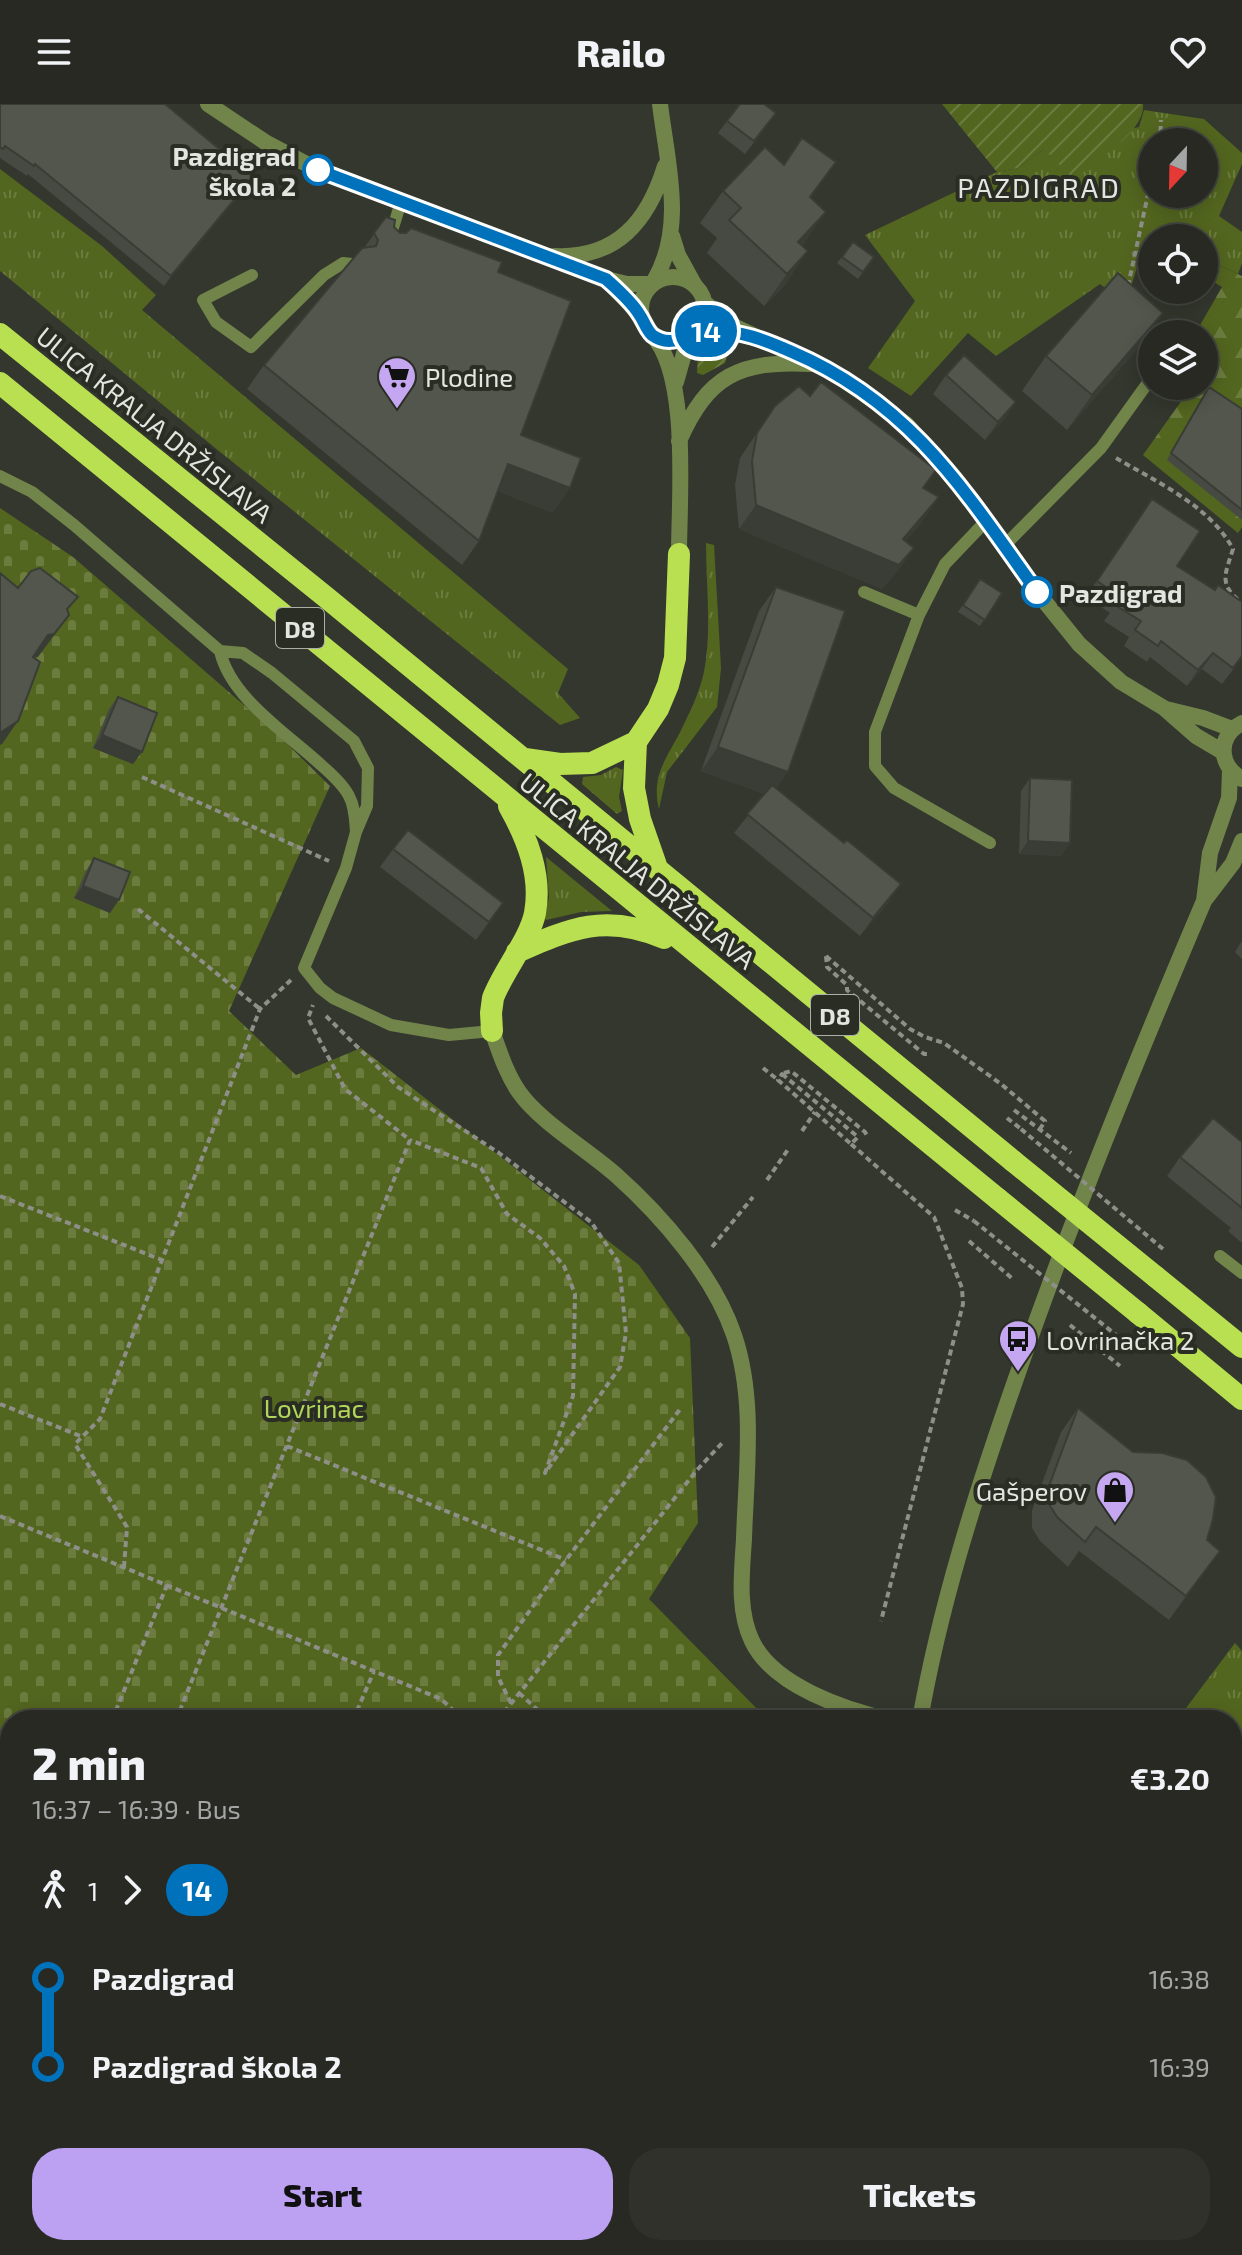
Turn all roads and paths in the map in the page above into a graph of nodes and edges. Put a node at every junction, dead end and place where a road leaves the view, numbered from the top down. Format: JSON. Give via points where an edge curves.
{"nodes":[{"id":1,"x":208,"y":104,"type":"edge"},
{"id":2,"x":660,"y":104,"type":"edge"},
{"id":3,"x":1161,"y":120,"type":"dead end"},
{"id":4,"x":1161,"y":128,"type":"edge"},
{"id":5,"x":667,"y":161,"type":"junction"},
{"id":6,"x":401,"y":202,"type":"junction"},
{"id":7,"x":1145,"y":208,"type":"edge"},
{"id":8,"x":672,"y":235,"type":"junction"},
{"id":9,"x":386,"y":249,"type":"edge"},
{"id":10,"x":543,"y":255,"type":"junction"},
{"id":11,"x":352,"y":264,"type":"edge"},
{"id":12,"x":252,"y":275,"type":"dead end"},
{"id":13,"x":606,"y":279,"type":"junction"},
{"id":14,"x":653,"y":283,"type":"junction"},
{"id":15,"x":694,"y":284,"type":"junction"},
{"id":16,"x":1127,"y":288,"type":"edge"},
{"id":17,"x":704,"y":302,"type":"junction"},
{"id":18,"x":641,"y":316,"type":"junction"},
{"id":19,"x":745,"y":333,"type":"junction"},
{"id":20,"x":0,"y":334,"type":"edge"},
{"id":21,"x":652,"y":335,"type":"junction"},
{"id":22,"x":691,"y":335,"type":"junction"},
{"id":23,"x":821,"y":365,"type":"junction"},
{"id":24,"x":0,"y":383,"type":"edge"},
{"id":25,"x":675,"y":384,"type":"junction"},
{"id":26,"x":1138,"y":396,"type":"edge"},
{"id":27,"x":678,"y":443,"type":"junction"},
{"id":28,"x":1101,"y":448,"type":"junction"},
{"id":29,"x":0,"y":476,"type":"edge"},
{"id":30,"x":987,"y":520,"type":"junction"},
{"id":31,"x":1004,"y":546,"type":"junction"},
{"id":32,"x":679,"y":554,"type":"joint"},
{"id":33,"x":864,"y":592,"type":"dead end"},
{"id":34,"x":1242,"y":603,"type":"edge"},
{"id":35,"x":919,"y":615,"type":"junction"},
{"id":36,"x":220,"y":651,"type":"junction"},
{"id":37,"x":1164,"y":708,"type":"junction"},
{"id":38,"x":1237,"y":726,"type":"edge"},
{"id":39,"x":636,"y":742,"type":"junction"},
{"id":40,"x":1223,"y":752,"type":"junction"},
{"id":41,"x":523,"y":759,"type":"junction"},
{"id":42,"x":1236,"y":775,"type":"edge"},
{"id":43,"x":142,"y":777,"type":"dead end"},
{"id":44,"x":502,"y":794,"type":"junction"},
{"id":45,"x":356,"y":832,"type":"junction"},
{"id":46,"x":1242,"y":841,"type":"edge"},
{"id":47,"x":990,"y":843,"type":"dead end"},
{"id":48,"x":346,"y":868,"type":"junction"},
{"id":49,"x":658,"y":869,"type":"junction"},
{"id":50,"x":1204,"y":901,"type":"junction"},
{"id":51,"x":138,"y":909,"type":"dead end"},
{"id":52,"x":692,"y":951,"type":"junction"},
{"id":53,"x":517,"y":952,"type":"junction"},
{"id":54,"x":304,"y":968,"type":"junction"},
{"id":55,"x":320,"y":988,"type":"junction"},
{"id":56,"x":317,"y":1006,"type":"dead end"},
{"id":57,"x":260,"y":1009,"type":"junction"},
{"id":58,"x":893,"y":1013,"type":"junction"},
{"id":59,"x":888,"y":1021,"type":"dead end"},
{"id":60,"x":492,"y":1031,"type":"junction"},
{"id":61,"x":929,"y":1054,"type":"dead end"},
{"id":62,"x":763,"y":1068,"type":"dead end"},
{"id":63,"x":782,"y":1074,"type":"junction"},
{"id":64,"x":778,"y":1080,"type":"junction"},
{"id":65,"x":1014,"y":1110,"type":"dead end"},
{"id":66,"x":815,"y":1112,"type":"junction"},
{"id":67,"x":1007,"y":1118,"type":"dead end"},
{"id":68,"x":1040,"y":1129,"type":"junction"},
{"id":69,"x":802,"y":1131,"type":"dead end"},
{"id":70,"x":868,"y":1138,"type":"dead end"},
{"id":71,"x":410,"y":1140,"type":"junction"},
{"id":72,"x":851,"y":1144,"type":"junction"},
{"id":73,"x":789,"y":1148,"type":"dead end"},
{"id":74,"x":1071,"y":1153,"type":"dead end"},
{"id":75,"x":767,"y":1180,"type":"dead end"},
{"id":76,"x":0,"y":1196,"type":"edge"},
{"id":77,"x":753,"y":1197,"type":"dead end"},
{"id":78,"x":955,"y":1210,"type":"dead end"},
{"id":79,"x":969,"y":1241,"type":"dead end"},
{"id":80,"x":712,"y":1247,"type":"dead end"},
{"id":81,"x":1163,"y":1249,"type":"dead end"},
{"id":82,"x":1220,"y":1256,"type":"dead end"},
{"id":83,"x":162,"y":1260,"type":"junction"},
{"id":84,"x":1242,"y":1273,"type":"edge"},
{"id":85,"x":1014,"y":1280,"type":"dead end"},
{"id":86,"x":1070,"y":1325,"type":"dead end"},
{"id":87,"x":1242,"y":1347,"type":"edge"},
{"id":88,"x":1135,"y":1348,"type":"dead end"},
{"id":89,"x":1120,"y":1366,"type":"dead end"},
{"id":90,"x":1242,"y":1399,"type":"edge"},
{"id":91,"x":0,"y":1404,"type":"edge"},
{"id":92,"x":681,"y":1408,"type":"dead end"},
{"id":93,"x":83,"y":1437,"type":"junction"},
{"id":94,"x":723,"y":1442,"type":"dead end"},
{"id":95,"x":287,"y":1446,"type":"junction"},
{"id":96,"x":0,"y":1516,"type":"edge"},
{"id":97,"x":566,"y":1560,"type":"junction"},
{"id":98,"x":124,"y":1567,"type":"junction"},
{"id":99,"x":167,"y":1585,"type":"junction"},
{"id":100,"x":221,"y":1608,"type":"junction"},
{"id":101,"x":881,"y":1621,"type":"dead end"},
{"id":102,"x":374,"y":1671,"type":"junction"},
{"id":103,"x":519,"y":1693,"type":"junction"},
{"id":104,"x":511,"y":1703,"type":"junction"},
{"id":105,"x":116,"y":1710,"type":"edge"},
{"id":106,"x":180,"y":1710,"type":"edge"},
{"id":107,"x":357,"y":1710,"type":"edge"},
{"id":108,"x":453,"y":1710,"type":"edge"},
{"id":109,"x":506,"y":1710,"type":"edge"},
{"id":110,"x":538,"y":1710,"type":"edge"},
{"id":111,"x":850,"y":1710,"type":"edge"},
{"id":112,"x":922,"y":1710,"type":"edge"}],
"edges":[{"from":1,"to":6,"type":"street","via":[[318,170]]},
{"from":2,"to":5,"type":"street"},
{"from":3,"to":4,"type":"path"},
{"from":5,"to":8,"type":"street"},
{"from":5,"to":10,"type":"street","via":[[654,198],[628,233],[593,251]]},
{"from":6,"to":9,"type":"lane"},
{"from":6,"to":10,"type":"street"},
{"from":7,"to":16,"type":"path"},
{"from":8,"to":14,"type":"street"},
{"from":8,"to":15,"type":"street"},
{"from":10,"to":13,"type":"street"},
{"from":11,"to":12,"type":"lane","via":[[343,263],[324,275],[251,347],[216,322],[203,300]]},
{"from":13,"to":14,"type":"street"},
{"from":13,"to":18,"type":"street"},
{"from":14,"to":15,"type":"street","via":[[674,276]]},
{"from":14,"to":18,"type":"street","via":[[642,297]]},
{"from":15,"to":17,"type":"street"},
{"from":17,"to":19,"type":"street"},
{"from":17,"to":22,"type":"street","via":[[703,320]]},
{"from":18,"to":21,"type":"street"},
{"from":19,"to":22,"type":"street"},
{"from":19,"to":23,"type":"street"},
{"from":20,"to":41,"type":"highway","name":"ULICA KRALJA DRŽISLAVA","number":"D8"},
{"from":21,"to":22,"type":"street","via":[[673,342]]},
{"from":21,"to":25,"type":"street","via":[[663,346]]},
{"from":22,"to":25,"type":"street"},
{"from":23,"to":27,"type":"street","via":[[766,364],[725,378],[710,389]]},
{"from":23,"to":30,"type":"street","via":[[906,424]]},
{"from":24,"to":44,"type":"highway","name":"ULICA KRALJA DRŽISLAVA","number":"D8"},
{"from":25,"to":27,"type":"street"},
{"from":26,"to":28,"type":"lane"},
{"from":27,"to":32,"type":"street"},
{"from":28,"to":31,"type":"lane"},
{"from":28,"to":34,"type":"path","via":[[1178,494],[1224,532],[1233,549],[1224,579]]},
{"from":29,"to":36,"type":"lane","via":[[32,492],[74,525]]},
{"from":30,"to":31,"type":"street"},
{"from":30,"to":35,"type":"lane","via":[[945,564]]},
{"from":31,"to":37,"type":"street","via":[[1079,644],[1121,682]]},
{"from":32,"to":39,"type":"highway","via":[[675,658],[658,709]]},
{"from":33,"to":35,"type":"lane"},
{"from":35,"to":47,"type":"lane","via":[[875,732],[875,766],[894,788]]},
{"from":36,"to":45,"type":"lane","via":[[237,689],[349,796]]},
{"from":36,"to":45,"type":"lane","via":[[243,653],[354,741],[368,768],[369,787]]},
{"from":37,"to":38,"type":"street"},
{"from":37,"to":40,"type":"street"},
{"from":38,"to":40,"type":"street"},
{"from":39,"to":41,"type":"highway","via":[[592,763]]},
{"from":39,"to":49,"type":"highway","via":[[634,788]]},
{"from":40,"to":42,"type":"street"},
{"from":41,"to":49,"type":"highway","name":"ULICA KRALJA DRŽISLAVA","number":"D8"},
{"from":42,"to":50,"type":"street","via":[[1210,853]]},
{"from":43,"to":48,"type":"path"},
{"from":44,"to":52,"type":"highway","name":"ULICA KRALJA DRŽISLAVA","number":"D8"},
{"from":44,"to":53,"type":"highway","via":[[526,836],[536,876],[535,915]]},
{"from":45,"to":48,"type":"lane"},
{"from":46,"to":50,"type":"street","via":[[1233,863]]},
{"from":48,"to":54,"type":"lane"},
{"from":49,"to":87,"type":"highway","name":"ULICA KRALJA DRŽISLAVA","number":"D8","bridge":true},
{"from":50,"to":112,"type":"street","via":[[1066,1243],[1002,1419],[958,1554]]},
{"from":51,"to":57,"type":"path"},
{"from":52,"to":53,"type":"highway","via":[[639,927],[600,924],[561,932]]},
{"from":52,"to":90,"type":"highway","name":"ULICA KRALJA DRŽISLAVA","number":"D8","bridge":true},
{"from":53,"to":60,"type":"highway","via":[[493,998]]},
{"from":54,"to":55,"type":"lane"},
{"from":54,"to":57,"type":"path"},
{"from":55,"to":60,"type":"lane","via":[[357,1011],[421,1033]]},
{"from":55,"to":71,"type":"path","via":[[308,1018],[345,1089]]},
{"from":56,"to":71,"type":"path","via":[[398,1087],[591,1222],[619,1263],[626,1333],[620,1367],[545,1473],[573,1396],[575,1294],[564,1266],[540,1238],[507,1214],[481,1168]]},
{"from":57,"to":83,"type":"path"},
{"from":58,"to":59,"type":"path"},
{"from":58,"to":61,"type":"path","via":[[826,956],[827,967],[847,990]]},
{"from":58,"to":68,"type":"path","via":[[910,1029],[944,1043],[1001,1084],[1045,1121]]},
{"from":60,"to":111,"type":"street","via":[[521,1095],[660,1219],[716,1293],[746,1378],[741,1598],[752,1642],[773,1668],[819,1699]]},
{"from":62,"to":64,"type":"path"},
{"from":63,"to":64,"type":"path"},
{"from":63,"to":70,"type":"path","via":[[791,1071]]},
{"from":63,"to":72,"type":"path","via":[[858,1137]]},
{"from":64,"to":66,"type":"path"},
{"from":65,"to":68,"type":"path"},
{"from":66,"to":69,"type":"path"},
{"from":66,"to":72,"type":"path"},
{"from":67,"to":81,"type":"path","bridge":true},
{"from":68,"to":74,"type":"path"},
{"from":71,"to":95,"type":"path"},
{"from":72,"to":101,"type":"path","via":[[934,1217],[962,1288],[963,1304]]},
{"from":73,"to":75,"type":"path"},
{"from":76,"to":83,"type":"path"},
{"from":77,"to":80,"type":"path"},
{"from":78,"to":88,"type":"path","bridge":true},
{"from":79,"to":85,"type":"path"},
{"from":82,"to":84,"type":"lane"},
{"from":83,"to":93,"type":"path","via":[[100,1419]]},
{"from":86,"to":89,"type":"path"},
{"from":91,"to":93,"type":"path"},
{"from":92,"to":97,"type":"path"},
{"from":93,"to":98,"type":"path","via":[[75,1444],[127,1527]]},
{"from":94,"to":103,"type":"path"},
{"from":95,"to":97,"type":"path"},
{"from":95,"to":100,"type":"path"},
{"from":96,"to":98,"type":"path"},
{"from":97,"to":104,"type":"path","via":[[498,1655],[498,1677]]},
{"from":98,"to":99,"type":"path"},
{"from":99,"to":100,"type":"path"},
{"from":99,"to":105,"type":"path"},
{"from":100,"to":102,"type":"path"},
{"from":100,"to":106,"type":"path"},
{"from":102,"to":107,"type":"path"},
{"from":102,"to":108,"type":"path","via":[[441,1699]]},
{"from":103,"to":104,"type":"path"},
{"from":103,"to":110,"type":"path"},
{"from":104,"to":109,"type":"path"}]}
